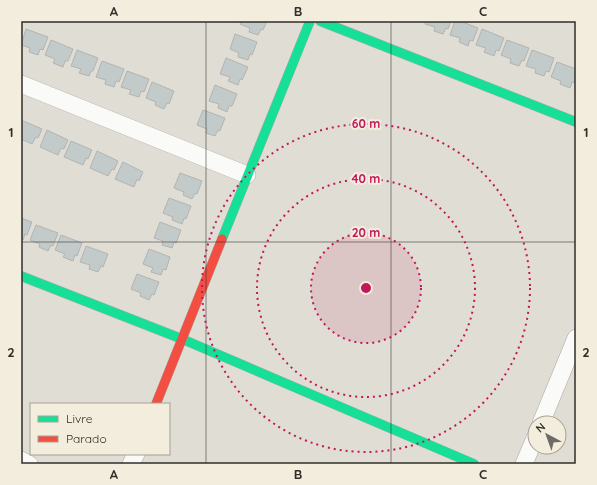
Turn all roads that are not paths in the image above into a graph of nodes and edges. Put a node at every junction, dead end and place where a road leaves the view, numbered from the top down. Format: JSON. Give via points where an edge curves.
{"nodes":[{"id":1,"x":310,"y":21,"type":"edge"},
{"id":2,"x":320,"y":21,"type":"edge"},
{"id":3,"x":21,"y":84,"type":"edge"},
{"id":4,"x":576,"y":122,"type":"edge"},
{"id":5,"x":247,"y":175,"type":"junction"},
{"id":6,"x":21,"y":276,"type":"edge"},
{"id":7,"x":576,"y":338,"type":"edge"},
{"id":8,"x":182,"y":339,"type":"junction"},
{"id":9,"x":156,"y":403,"type":"edge"},
{"id":10,"x":544,"y":415,"type":"edge"},
{"id":11,"x":21,"y":460,"type":"edge"},
{"id":12,"x":30,"y":464,"type":"edge"},
{"id":13,"x":474,"y":464,"type":"edge"}],
"edges":[{"from":1,"to":5,"type":"street"},
{"from":2,"to":4,"type":"street"},
{"from":3,"to":5,"type":"street"},
{"from":5,"to":8,"type":"street"},
{"from":6,"to":8,"type":"street"},
{"from":7,"to":10,"type":"street"},
{"from":8,"to":9,"type":"street"},
{"from":8,"to":13,"type":"street"},
{"from":11,"to":12,"type":"street"}]}
